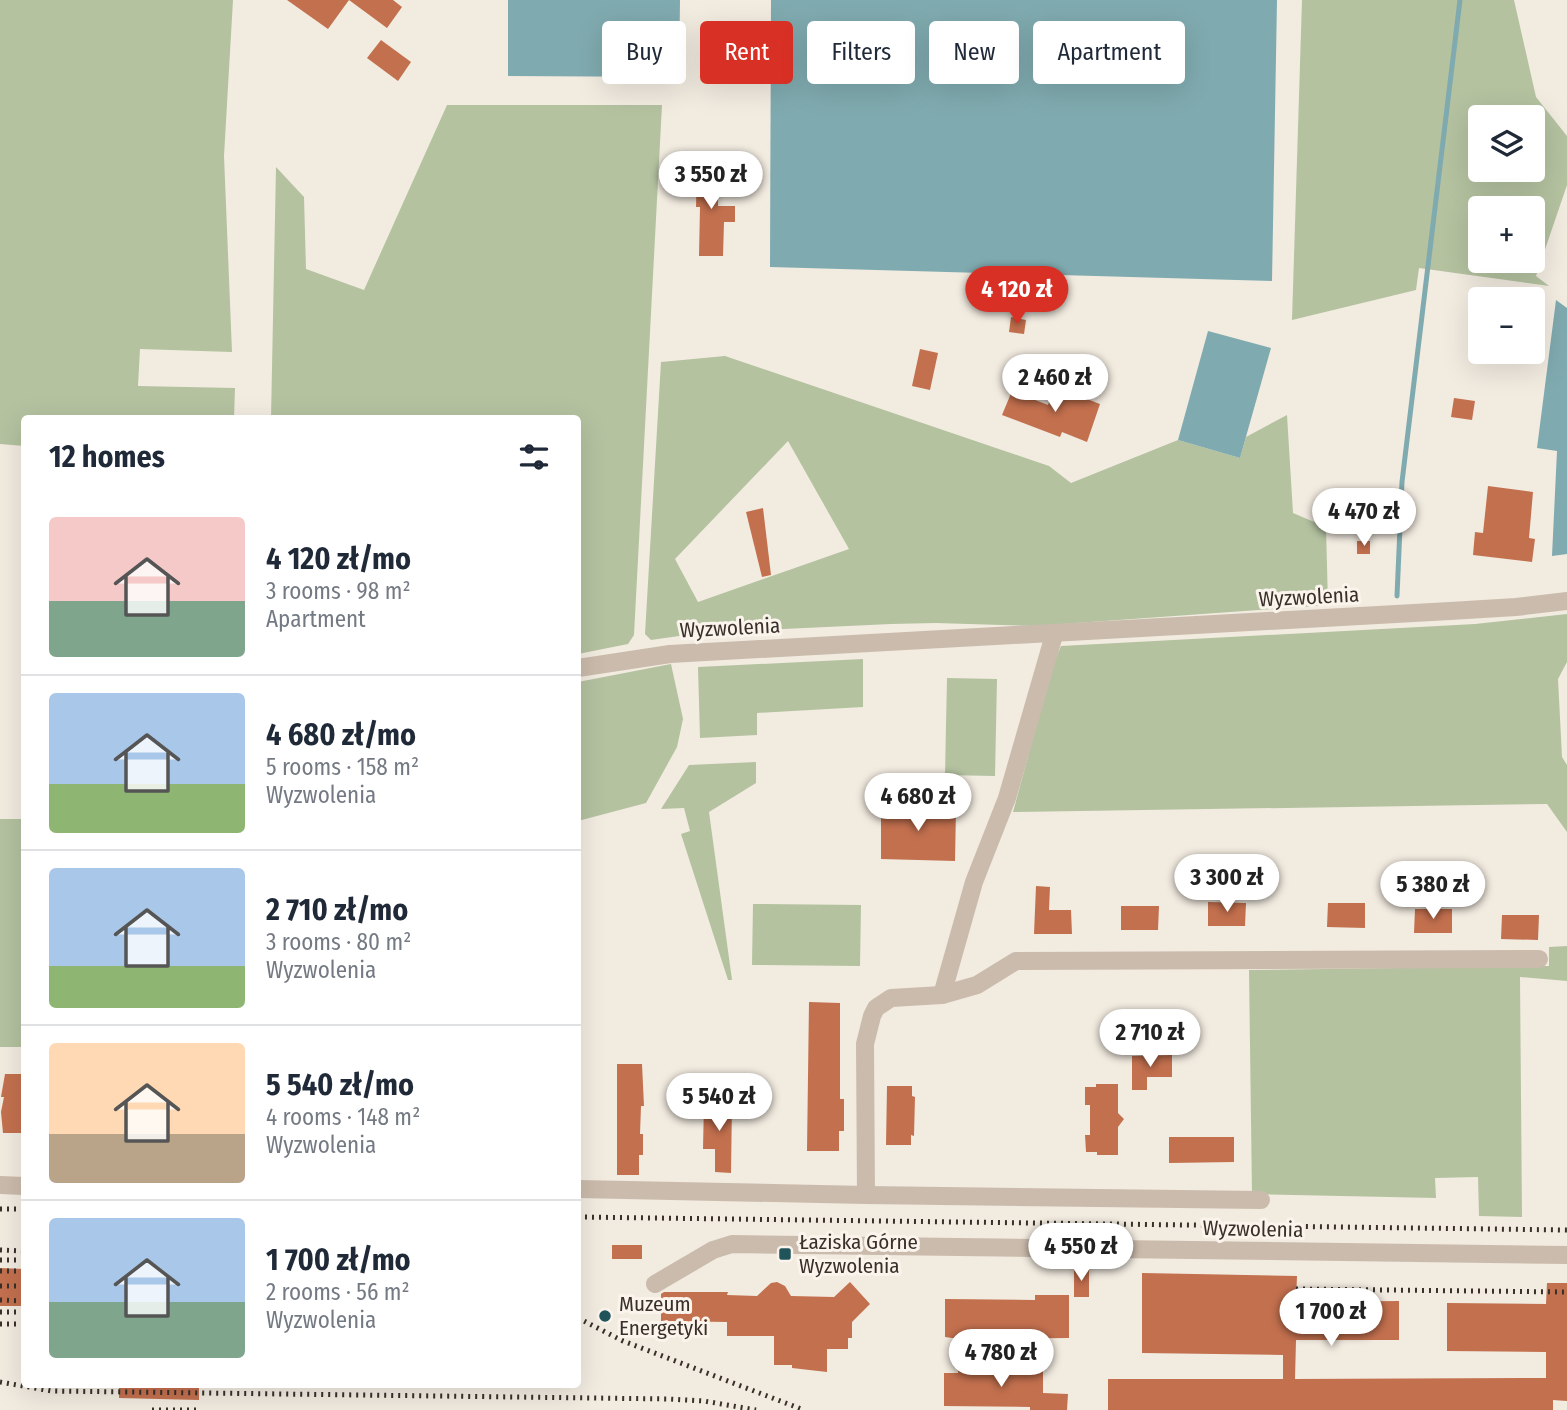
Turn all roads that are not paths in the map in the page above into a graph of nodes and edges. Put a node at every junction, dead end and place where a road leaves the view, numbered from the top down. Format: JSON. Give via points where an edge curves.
{"nodes":[{"id":1,"x":1567,"y":601,"type":"edge"},
{"id":2,"x":1054,"y":635,"type":"junction"},
{"id":3,"x":581,"y":668,"type":"edge"},
{"id":4,"x":1539,"y":959,"type":"dead end"},
{"id":5,"x":942,"y":995,"type":"junction"},
{"id":6,"x":0,"y":1185,"type":"edge"},
{"id":7,"x":21,"y":1186,"type":"edge"},
{"id":8,"x":581,"y":1189,"type":"edge"},
{"id":9,"x":866,"y":1195,"type":"junction"},
{"id":10,"x":1261,"y":1200,"type":"dead end"},
{"id":11,"x":1567,"y":1255,"type":"edge"},
{"id":12,"x":655,"y":1284,"type":"dead end"}],
"edges":[{"from":1,"to":2,"type":"street","name":"Wyzwolenia"},
{"from":2,"to":3,"type":"street","name":"Wyzwolenia","via":[[670,654]]},
{"from":2,"to":5,"type":"street","via":[[1007,798],[974,882]]},
{"from":4,"to":5,"type":"street","via":[[1016,961],[977,985]]},
{"from":5,"to":9,"type":"street","via":[[891,998],[872,1016],[864,1044]]},
{"from":6,"to":7,"type":"street"},
{"from":8,"to":9,"type":"street","name":"Wyzwolenia"},
{"from":9,"to":10,"type":"street","name":"Wyzwolenia"},
{"from":11,"to":12,"type":"street","name":"Wyzwolenia","via":[[732,1244]]}]}
